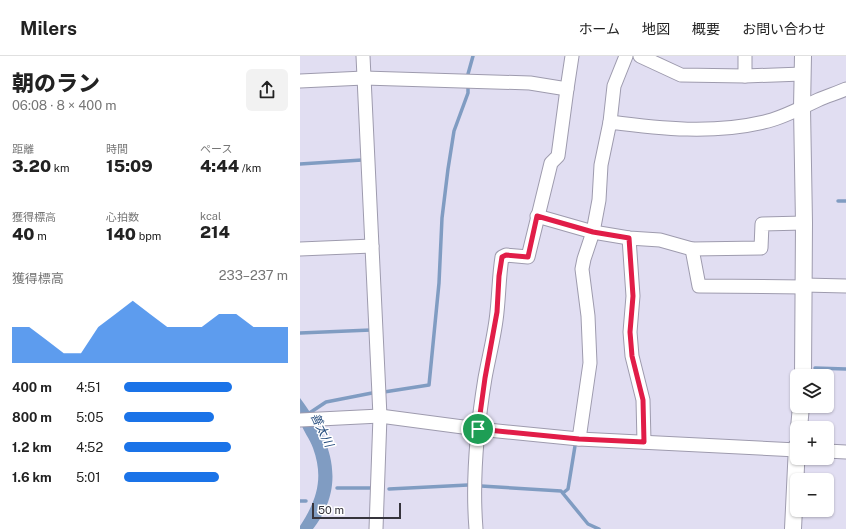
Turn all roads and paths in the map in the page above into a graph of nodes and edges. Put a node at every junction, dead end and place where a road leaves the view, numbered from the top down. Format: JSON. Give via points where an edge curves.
{"nodes":[{"id":1,"x":363,"y":56,"type":"edge"},
{"id":2,"x":572,"y":56,"type":"edge"},
{"id":3,"x":626,"y":56,"type":"edge"},
{"id":4,"x":640,"y":56,"type":"edge"},
{"id":5,"x":745,"y":56,"type":"edge"},
{"id":6,"x":803,"y":56,"type":"edge"},
{"id":7,"x":802,"y":74,"type":"junction"},
{"id":8,"x":745,"y":76,"type":"junction"},
{"id":9,"x":364,"y":78,"type":"junction"},
{"id":10,"x":300,"y":80,"type":"edge"},
{"id":11,"x":566,"y":89,"type":"junction"},
{"id":12,"x":846,"y":89,"type":"edge"},
{"id":13,"x":802,"y":108,"type":"junction"},
{"id":14,"x":610,"y":122,"type":"junction"},
{"id":15,"x":537,"y":216,"type":"junction"},
{"id":16,"x":804,"y":223,"type":"junction"},
{"id":17,"x":593,"y":232,"type":"junction"},
{"id":18,"x":629,"y":238,"type":"junction"},
{"id":19,"x":372,"y":246,"type":"junction"},
{"id":20,"x":300,"y":249,"type":"edge"},
{"id":21,"x":692,"y":249,"type":"junction"},
{"id":22,"x":804,"y":286,"type":"junction"},
{"id":23,"x":846,"y":286,"type":"edge"},
{"id":24,"x":803,"y":369,"type":"edge"},
{"id":25,"x":380,"y":416,"type":"junction"},
{"id":26,"x":300,"y":420,"type":"edge"},
{"id":27,"x":478,"y":429,"type":"junction"},
{"id":28,"x":579,"y":439,"type":"junction"},
{"id":29,"x":644,"y":442,"type":"junction"},
{"id":30,"x":790,"y":450,"type":"edge"},
{"id":31,"x":834,"y":451,"type":"edge"},
{"id":32,"x":846,"y":452,"type":"edge"},
{"id":33,"x":796,"y":465,"type":"edge"},
{"id":34,"x":376,"y":529,"type":"edge"},
{"id":35,"x":476,"y":529,"type":"edge"},
{"id":36,"x":792,"y":529,"type":"edge"}],
"edges":[{"from":1,"to":9,"type":"street"},
{"from":2,"to":11,"type":"street"},
{"from":3,"to":14,"type":"street","via":[[614,86]]},
{"from":4,"to":8,"type":"street","via":[[681,75]]},
{"from":5,"to":8,"type":"street"},
{"from":6,"to":7,"type":"street"},
{"from":7,"to":8,"type":"street"},
{"from":7,"to":13,"type":"street"},
{"from":9,"to":10,"type":"street"},
{"from":9,"to":11,"type":"street","via":[[530,83]]},
{"from":9,"to":19,"type":"street"},
{"from":11,"to":15,"type":"street","via":[[558,156],[551,162]]},
{"from":12,"to":13,"type":"street"},
{"from":13,"to":14,"type":"street","via":[[765,122],[719,130],[647,127]]},
{"from":13,"to":16,"type":"street"},
{"from":14,"to":17,"type":"street","via":[[601,165],[599,200]]},
{"from":15,"to":17,"type":"street"},
{"from":15,"to":27,"type":"street","via":[[528,257],[502,257],[497,312]]},
{"from":16,"to":21,"type":"street","via":[[762,224],[761,248]]},
{"from":16,"to":22,"type":"street"},
{"from":17,"to":18,"type":"street"},
{"from":17,"to":28,"type":"street","via":[[582,269],[590,363]]},
{"from":18,"to":21,"type":"street","via":[[660,240]]},
{"from":18,"to":29,"type":"street","via":[[633,296],[630,332],[632,356],[643,400]]},
{"from":19,"to":20,"type":"street"},
{"from":19,"to":25,"type":"street"},
{"from":21,"to":22,"type":"street","via":[[699,286]]},
{"from":22,"to":23,"type":"street"},
{"from":22,"to":24,"type":"street"},
{"from":25,"to":26,"type":"street"},
{"from":25,"to":27,"type":"street"},
{"from":25,"to":34,"type":"street"},
{"from":27,"to":28,"type":"street"},
{"from":27,"to":35,"type":"street","via":[[474,488]]},
{"from":28,"to":29,"type":"street"},
{"from":29,"to":30,"type":"street"},
{"from":31,"to":32,"type":"street"},
{"from":33,"to":36,"type":"street"}]}
